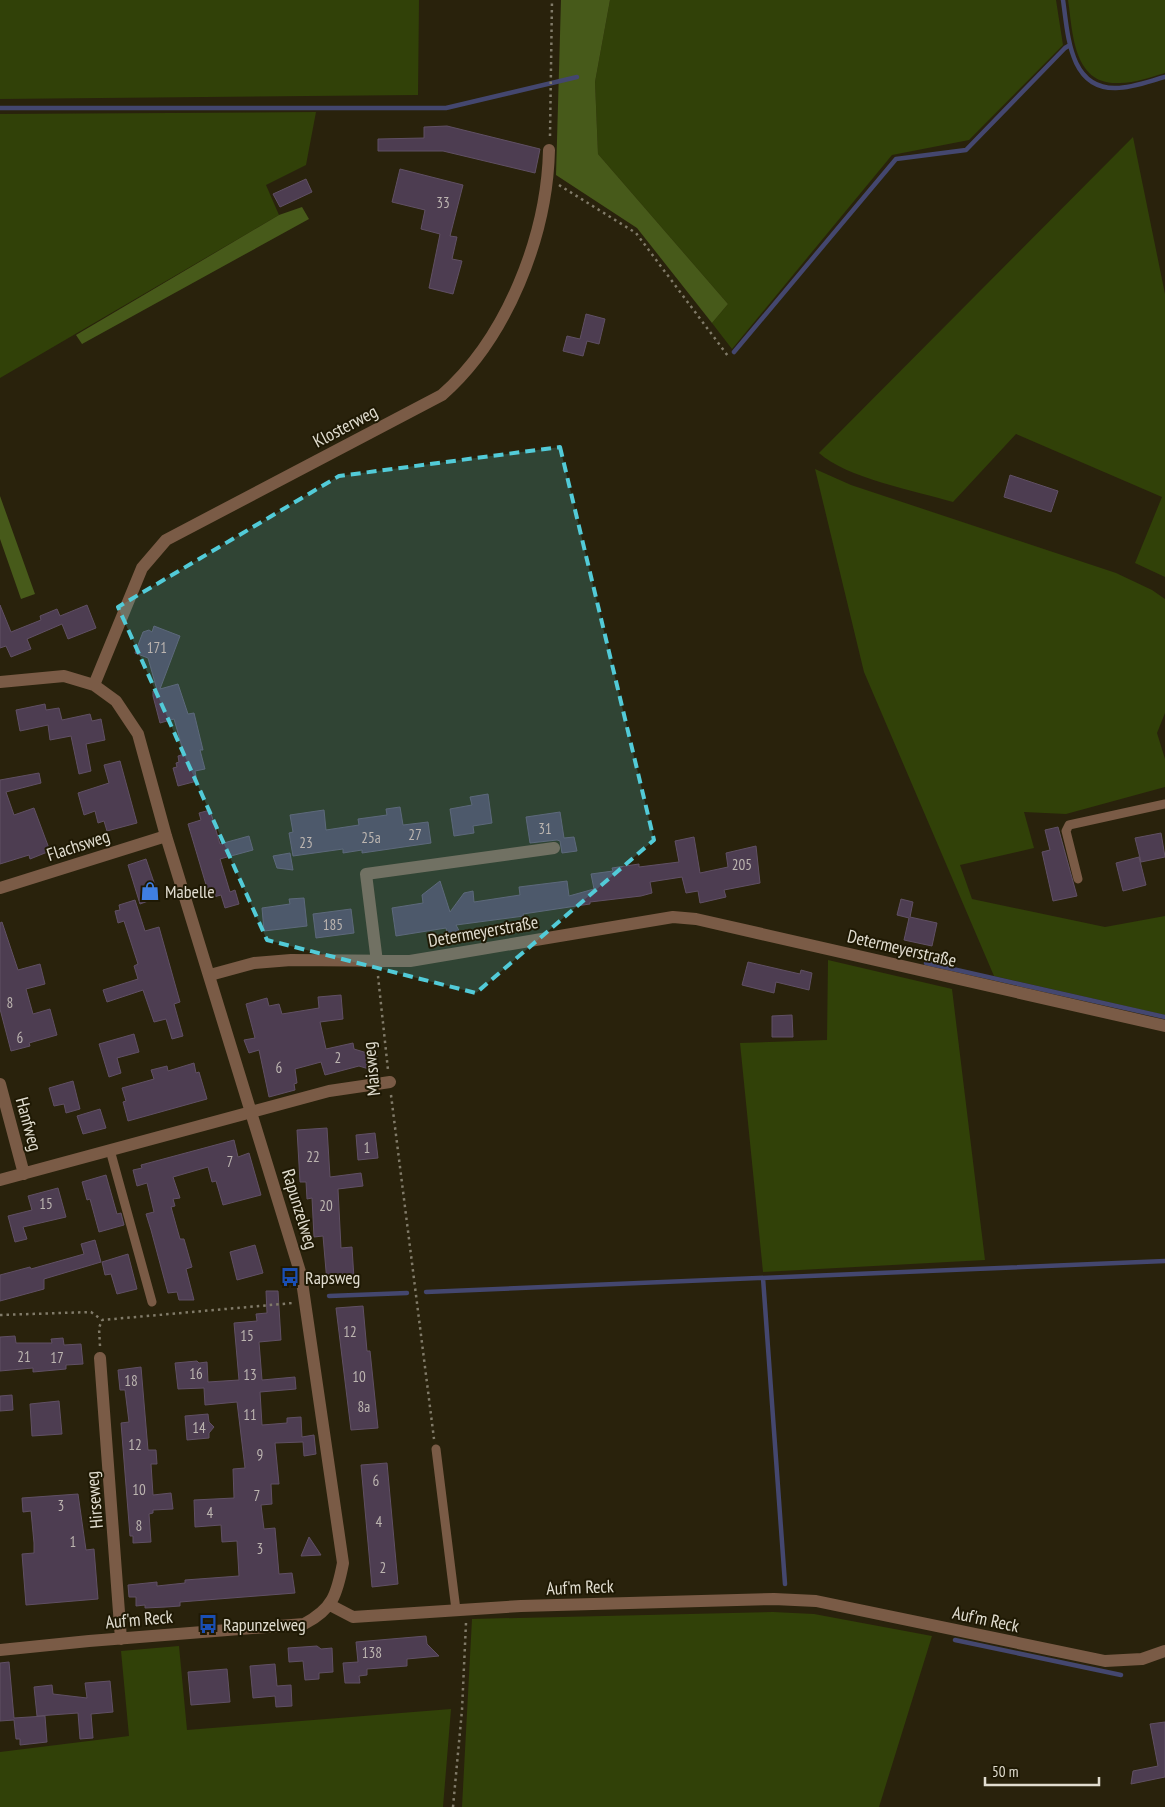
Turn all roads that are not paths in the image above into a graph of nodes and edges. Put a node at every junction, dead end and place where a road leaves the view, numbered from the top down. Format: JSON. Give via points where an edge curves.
{"nodes":[{"id":1,"x":549,"y":150,"type":"road end"},
{"id":2,"x":0,"y":682,"type":"edge"},
{"id":3,"x":94,"y":685,"type":"junction"},
{"id":4,"x":1165,"y":804,"type":"edge"},
{"id":5,"x":166,"y":836,"type":"junction"},
{"id":6,"x":554,"y":848,"type":"dead end"},
{"id":7,"x":1078,"y":879,"type":"dead end"},
{"id":8,"x":0,"y":888,"type":"edge"},
{"id":9,"x":377,"y":962,"type":"junction"},
{"id":10,"x":210,"y":975,"type":"junction"},
{"id":11,"x":1165,"y":1026,"type":"edge"},
{"id":12,"x":390,"y":1082,"type":"road end"},
{"id":13,"x":0,"y":1084,"type":"edge"},
{"id":14,"x":252,"y":1112,"type":"junction"},
{"id":15,"x":110,"y":1150,"type":"junction"},
{"id":16,"x":24,"y":1174,"type":"junction"},
{"id":17,"x":0,"y":1180,"type":"edge"},
{"id":18,"x":152,"y":1302,"type":"dead end"},
{"id":19,"x":100,"y":1358,"type":"road end"},
{"id":20,"x":436,"y":1449,"type":"road end"},
{"id":21,"x":330,"y":1606,"type":"junction"},
{"id":22,"x":461,"y":1610,"type":"junction"},
{"id":23,"x":121,"y":1639,"type":"junction"},
{"id":24,"x":0,"y":1650,"type":"edge"},
{"id":25,"x":1165,"y":1651,"type":"edge"}],
"edges":[{"from":1,"to":3,"type":"street","name":"Klosterweg","via":[[540,219],[516,293],[490,339],[460,379],[442,395],[166,540],[142,568]]},
{"from":2,"to":3,"type":"street","via":[[64,676]]},
{"from":3,"to":5,"type":"street","via":[[116,701],[138,734]]},
{"from":4,"to":7,"type":"lane","via":[[1069,825],[1066,831]]},
{"from":5,"to":8,"type":"street","name":"Flachsweg"},
{"from":5,"to":10,"type":"street"},
{"from":6,"to":9,"type":"street","via":[[366,874]]},
{"from":9,"to":10,"type":"street","name":"Determeyerstraße","via":[[291,960],[254,963]]},
{"from":9,"to":11,"type":"street","name":"Determeyerstraße","via":[[410,961],[673,917],[696,919]]},
{"from":10,"to":14,"type":"street","name":"Rapunzelweg"},
{"from":12,"to":14,"type":"street","via":[[328,1091]]},
{"from":13,"to":16,"type":"street","name":"Hanfweg"},
{"from":14,"to":15,"type":"street"},
{"from":14,"to":21,"type":"street","name":"Rapunzelweg","via":[[301,1275],[343,1563],[338,1590]]},
{"from":15,"to":16,"type":"street"},
{"from":15,"to":18,"type":"lane"},
{"from":16,"to":17,"type":"street"},
{"from":19,"to":23,"type":"street","name":"Hirseweg"},
{"from":20,"to":22,"type":"lane"},
{"from":21,"to":22,"type":"street","name":"Auf'm Reck","via":[[353,1617]]},
{"from":21,"to":23,"type":"street","name":"Auf'm Reck","via":[[304,1624]]},
{"from":22,"to":25,"type":"street","name":"Auf'm Reck","via":[[774,1599],[808,1601],[1106,1660],[1142,1659]]},
{"from":23,"to":24,"type":"street","name":"Auf'm Reck"}]}
